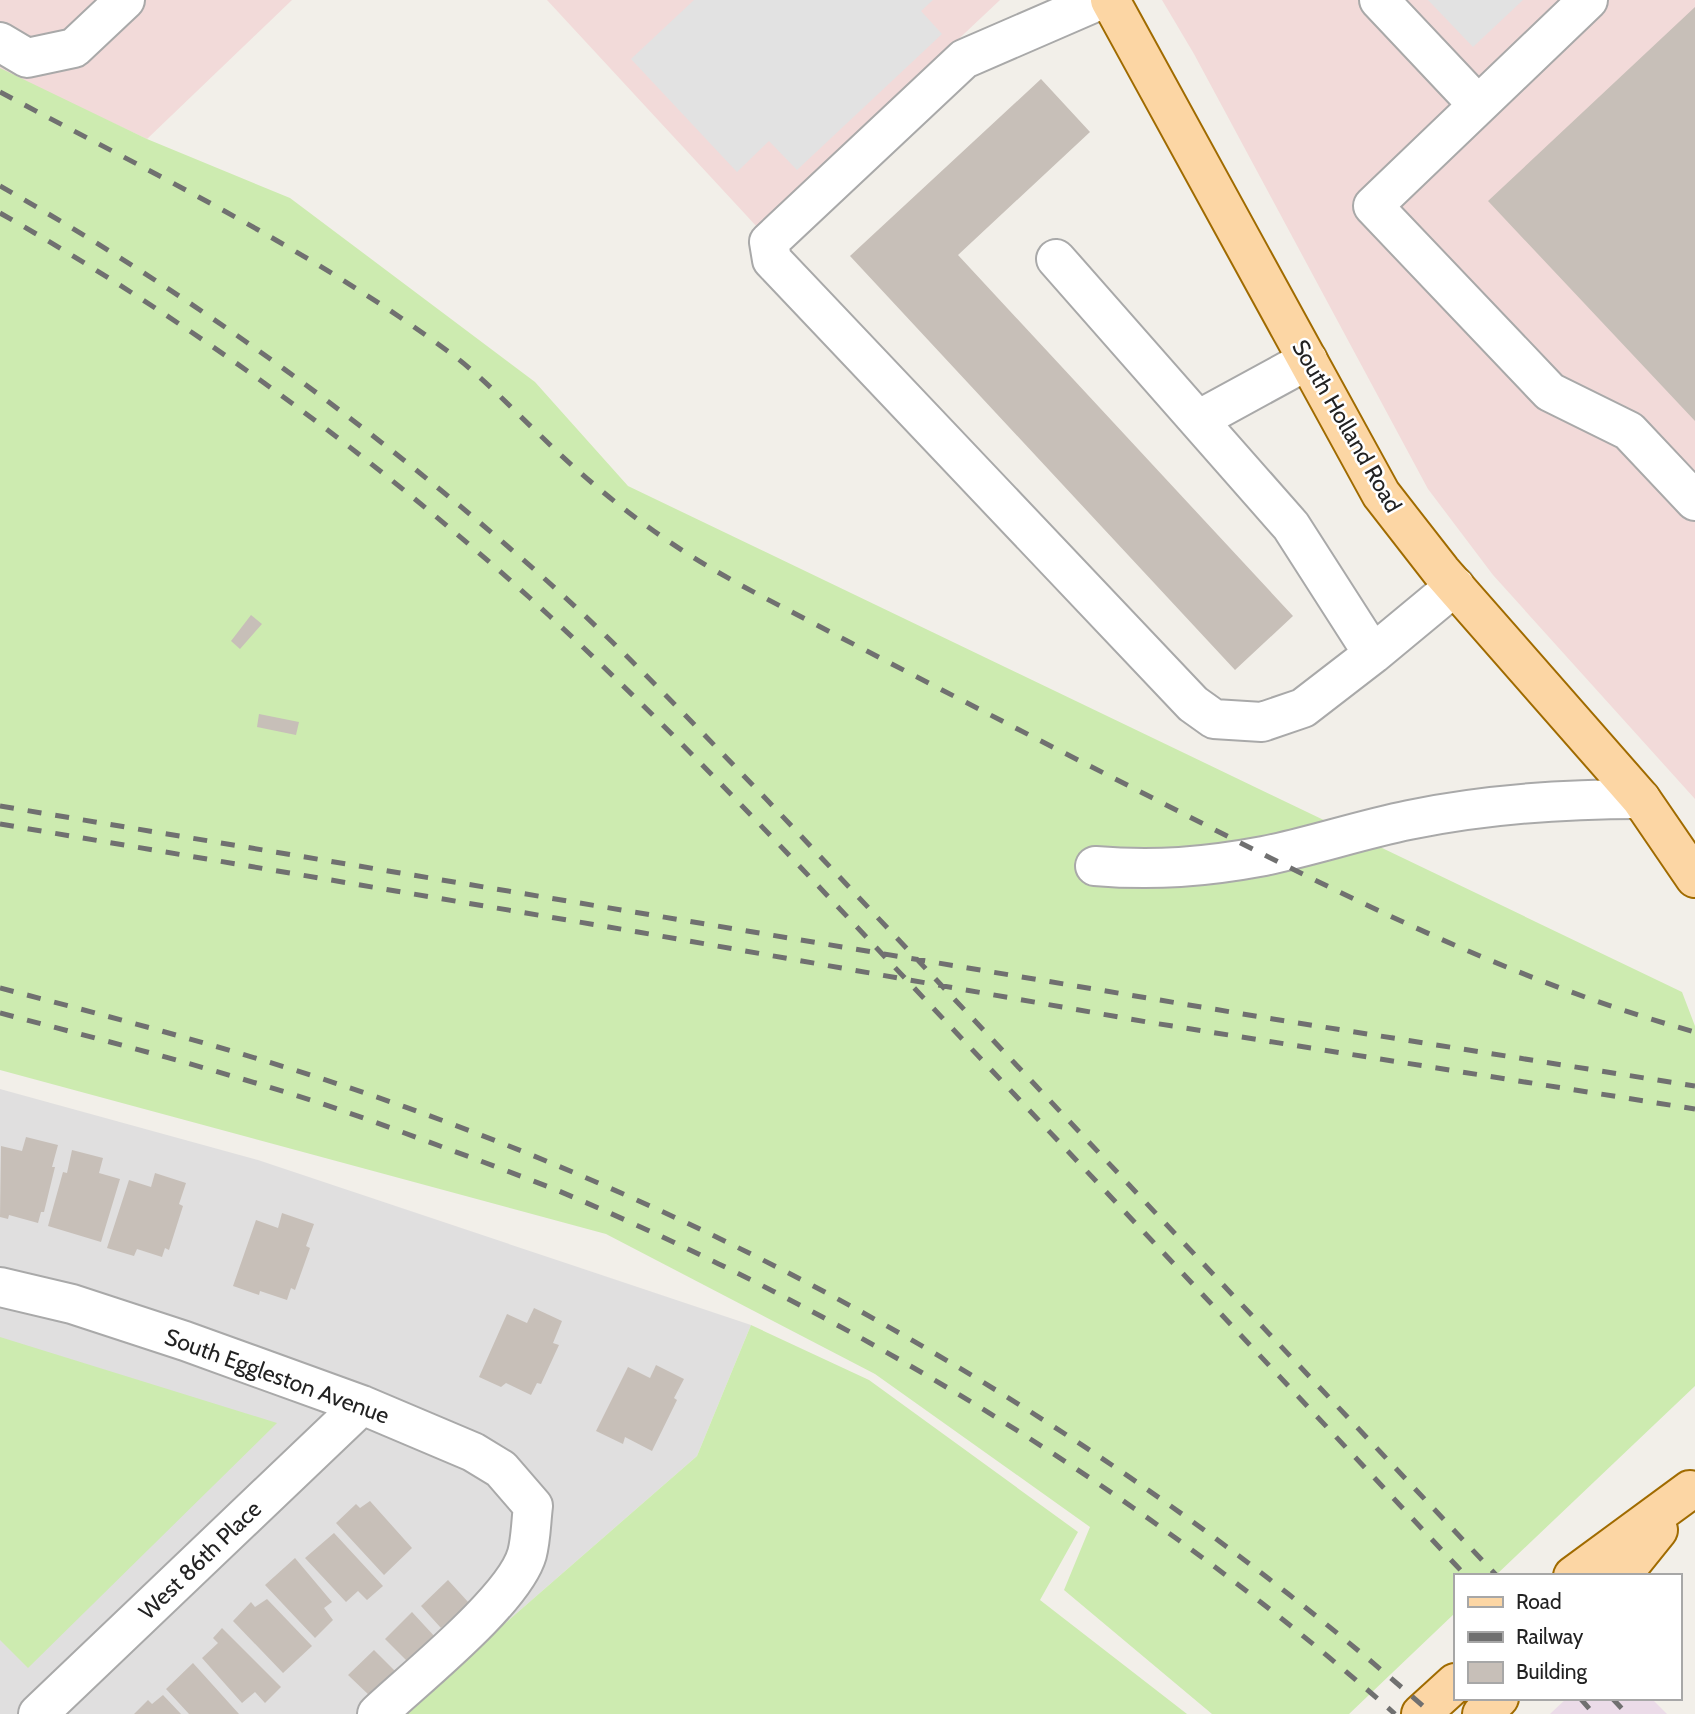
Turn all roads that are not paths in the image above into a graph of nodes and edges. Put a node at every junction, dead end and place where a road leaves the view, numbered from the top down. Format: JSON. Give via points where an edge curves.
{"nodes":[{"id":1,"x":125,"y":0,"type":"edge"},
{"id":2,"x":1100,"y":0,"type":"edge"},
{"id":3,"x":1110,"y":0,"type":"edge"},
{"id":4,"x":1379,"y":0,"type":"edge"},
{"id":5,"x":1588,"y":0,"type":"edge"},
{"id":6,"x":0,"y":42,"type":"edge"},
{"id":7,"x":1478,"y":105,"type":"junction"},
{"id":8,"x":1056,"y":259,"type":"dead end"},
{"id":9,"x":1308,"y":360,"type":"junction"},
{"id":10,"x":1198,"y":420,"type":"junction"},
{"id":11,"x":1695,"y":501,"type":"edge"},
{"id":12,"x":1455,"y":586,"type":"junction"},
{"id":13,"x":1373,"y":654,"type":"junction"},
{"id":14,"x":1642,"y":799,"type":"junction"},
{"id":15,"x":1095,"y":866,"type":"dead end"},
{"id":16,"x":1695,"y":878,"type":"edge"},
{"id":17,"x":0,"y":1287,"type":"edge"},
{"id":18,"x":362,"y":1405,"type":"junction"},
{"id":19,"x":1693,"y":1488,"type":"edge"},
{"id":20,"x":1576,"y":1574,"type":"edge"},
{"id":21,"x":1623,"y":1574,"type":"edge"},
{"id":22,"x":1454,"y":1684,"type":"edge"},
{"id":23,"x":1497,"y":1700,"type":"edge"},
{"id":24,"x":38,"y":1714,"type":"edge"},
{"id":25,"x":377,"y":1714,"type":"edge"},
{"id":26,"x":1421,"y":1714,"type":"edge"},
{"id":27,"x":1482,"y":1714,"type":"edge"}],
"edges":[{"from":1,"to":6,"type":"street","via":[[74,48],[27,58]]},
{"from":2,"to":13,"type":"street","via":[[964,59],[769,242],[772,260],[1193,704],[1214,719],[1262,722],[1303,708]]},
{"from":3,"to":9,"type":"main road","name":"South Holland Road"},
{"from":4,"to":7,"type":"street"},
{"from":5,"to":7,"type":"street"},
{"from":7,"to":11,"type":"street","via":[[1373,206],[1550,392],[1629,432]]},
{"from":8,"to":10,"type":"street"},
{"from":9,"to":10,"type":"street"},
{"from":9,"to":12,"type":"main road","name":"South Holland Road","via":[[1381,494]]},
{"from":10,"to":13,"type":"street","via":[[1291,526]]},
{"from":12,"to":13,"type":"street"},
{"from":12,"to":14,"type":"main road","name":"South Holland Road"},
{"from":14,"to":15,"type":"street","via":[[1495,806],[1409,820],[1204,866],[1145,870]]},
{"from":14,"to":16,"type":"main road","name":"South Holland Road"},
{"from":17,"to":18,"type":"street","name":"South Eggleston Avenue","via":[[72,1304]]},
{"from":18,"to":24,"type":"street","name":"West 86th Place"},
{"from":18,"to":25,"type":"street","name":"South Eggleston Avenue","via":[[473,1452],[501,1469],[533,1506],[526,1556],[514,1579],[491,1609]]},
{"from":19,"to":20,"type":"main road"},
{"from":19,"to":21,"type":"main road"},
{"from":22,"to":26,"type":"main road"},
{"from":23,"to":27,"type":"main road"}]}
